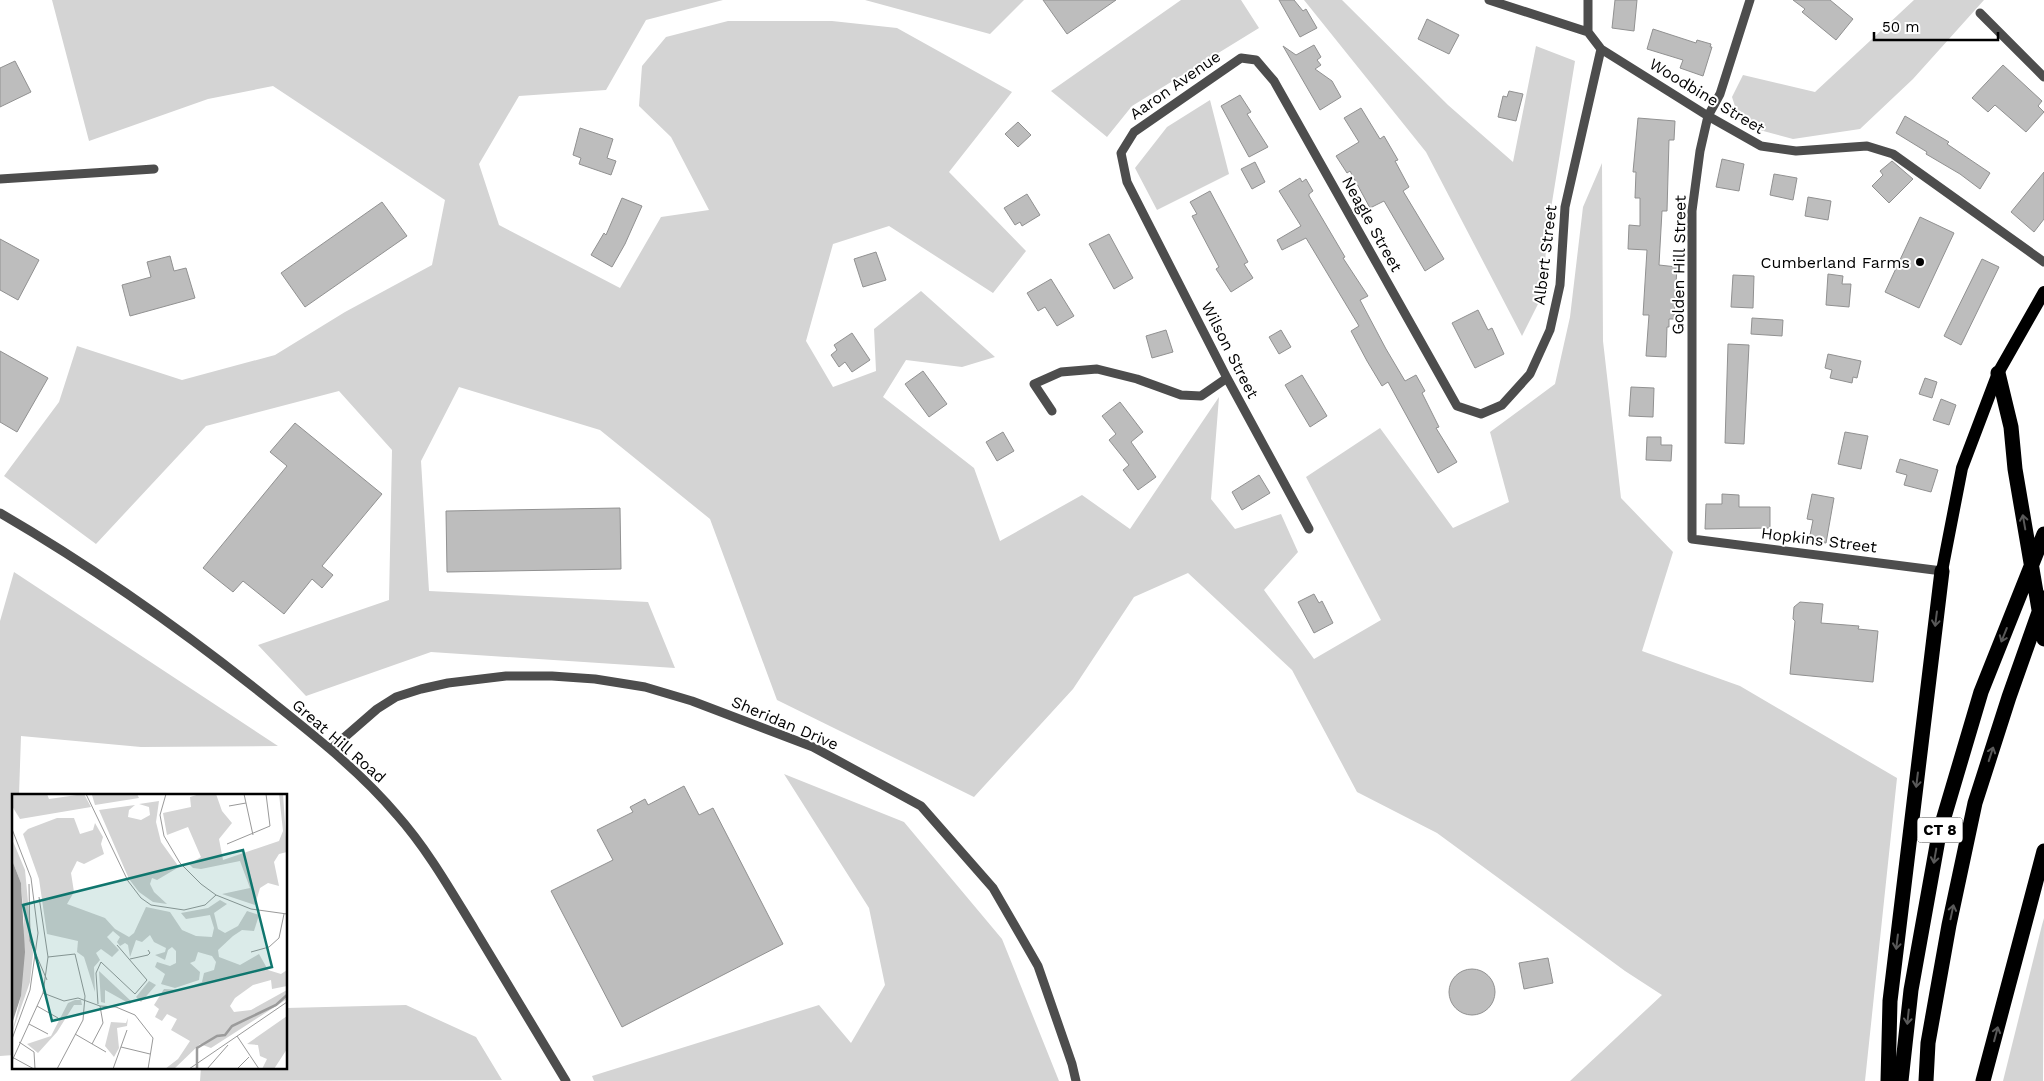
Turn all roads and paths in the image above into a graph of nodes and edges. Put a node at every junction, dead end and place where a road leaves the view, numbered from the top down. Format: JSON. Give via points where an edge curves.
{"nodes":[{"id":1,"x":1489,"y":0,"type":"edge"},
{"id":2,"x":1588,"y":0,"type":"edge"},
{"id":3,"x":1750,"y":0,"type":"edge"},
{"id":4,"x":1980,"y":13,"type":"dead end"},
{"id":5,"x":1588,"y":32,"type":"junction"},
{"id":6,"x":1601,"y":49,"type":"junction"},
{"id":7,"x":1256,"y":60,"type":"joint"},
{"id":8,"x":2044,"y":77,"type":"edge"},
{"id":9,"x":1708,"y":116,"type":"junction"},
{"id":10,"x":154,"y":169,"type":"dead end"},
{"id":11,"x":0,"y":179,"type":"edge"},
{"id":12,"x":1127,"y":182,"type":"joint"},
{"id":13,"x":2044,"y":262,"type":"edge"},
{"id":14,"x":2044,"y":292,"type":"edge"},
{"id":15,"x":1998,"y":373,"type":"junction"},
{"id":16,"x":1227,"y":378,"type":"junction"},
{"id":17,"x":1456,"y":406,"type":"joint"},
{"id":18,"x":1052,"y":411,"type":"dead end"},
{"id":19,"x":0,"y":513,"type":"edge"},
{"id":20,"x":1309,"y":530,"type":"dead end"},
{"id":21,"x":2044,"y":534,"type":"edge"},
{"id":22,"x":1692,"y":539,"type":"joint"},
{"id":23,"x":1942,"y":571,"type":"junction"},
{"id":24,"x":2044,"y":598,"type":"edge"},
{"id":25,"x":2038,"y":637,"type":"edge"},
{"id":26,"x":332,"y":749,"type":"junction"},
{"id":27,"x":2044,"y":851,"type":"edge"},
{"id":28,"x":566,"y":1081,"type":"edge"},
{"id":29,"x":1076,"y":1081,"type":"edge"},
{"id":30,"x":1888,"y":1081,"type":"edge"},
{"id":31,"x":1901,"y":1081,"type":"edge"},
{"id":32,"x":1926,"y":1081,"type":"edge"},
{"id":33,"x":1983,"y":1081,"type":"edge"}],
"edges":[{"from":1,"to":5,"type":"street"},
{"from":2,"to":5,"type":"street"},
{"from":3,"to":9,"type":"street","name":"Golden Hill Street","via":[[1720,94]]},
{"from":4,"to":8,"type":"street"},
{"from":5,"to":6,"type":"street","name":"Woodbine Street"},
{"from":6,"to":9,"type":"street","name":"Woodbine Street"},
{"from":6,"to":17,"type":"street","name":"Albert Street","via":[[1566,207],[1560,285],[1550,330],[1530,374],[1502,405],[1481,414]]},
{"from":7,"to":12,"type":"street","name":"Aaron Avenue","via":[[1241,58],[1134,132],[1121,153]]},
{"from":7,"to":17,"type":"street","name":"Neagle Street","via":[[1274,81]]},
{"from":9,"to":13,"type":"street","name":"Woodbine Street","via":[[1761,146],[1796,151],[1867,146],[1893,154]]},
{"from":9,"to":22,"type":"street","name":"Golden Hill Street","via":[[1692,211]]},
{"from":10,"to":11,"type":"street"},
{"from":12,"to":16,"type":"street","name":"Wilson Street"},
{"from":14,"to":15,"type":"main road"},
{"from":15,"to":23,"type":"main road","via":[[1962,468]]},
{"from":25,"to":15,"type":"highway","one_way":true,"via":[[2010,428]]},
{"from":16,"to":18,"type":"street","via":[[1201,396],[1181,395],[1096,369],[1061,372],[1034,384]]},
{"from":16,"to":20,"type":"street","name":"Wilson Street"},
{"from":19,"to":26,"type":"street","name":"Great Hill Road","via":[[160,617]]},
{"from":21,"to":31,"type":"highway","number":"CT 8","one_way":true,"via":[[1981,692],[1938,834],[1911,990]]},
{"from":22,"to":23,"type":"street","name":"Hopkins Street"},
{"from":23,"to":30,"type":"highway","one_way":true,"via":[[1890,1001]]},
{"from":24,"to":25,"type":"highway","number":"CT 8"},
{"from":32,"to":25,"type":"highway","number":"CT 8","one_way":true,"via":[[1928,1043],[1949,924],[1975,804]]},
{"from":26,"to":28,"type":"street","name":"Great Hill Road","via":[[413,834],[444,878]]},
{"from":26,"to":29,"type":"street","name":"Sheridan Drive","via":[[377,709],[396,697],[448,683],[506,676],[596,679],[645,687],[692,701],[813,747],[922,806],[993,888],[1038,966]]},
{"from":33,"to":27,"type":"highway","one_way":true}]}
